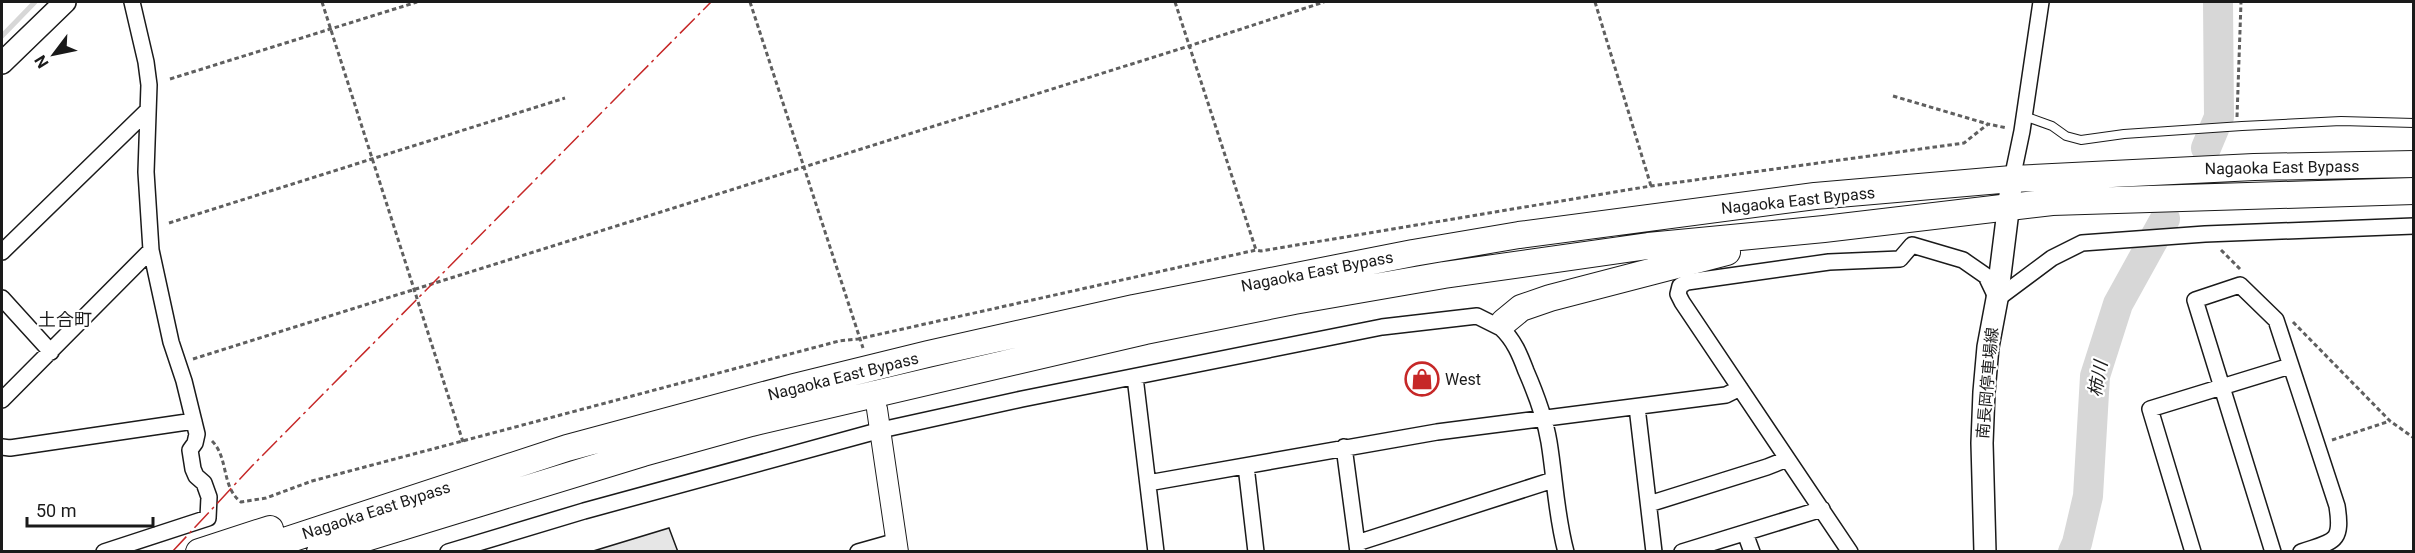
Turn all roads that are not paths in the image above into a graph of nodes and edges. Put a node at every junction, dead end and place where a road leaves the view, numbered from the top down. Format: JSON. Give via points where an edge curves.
{"nodes":[{"id":1,"x":65,"y":2,"type":"edge"},
{"id":2,"x":132,"y":2,"type":"edge"},
{"id":3,"x":2042,"y":2,"type":"edge"},
{"id":4,"x":2,"y":63,"type":"edge"},
{"id":5,"x":147,"y":111,"type":"junction"},
{"id":6,"x":2023,"y":123,"type":"junction"},
{"id":7,"x":2414,"y":123,"type":"edge"},
{"id":8,"x":2414,"y":164,"type":"edge"},
{"id":9,"x":2012,"y":179,"type":"junction"},
{"id":10,"x":2414,"y":191,"type":"edge"},
{"id":11,"x":2008,"y":208,"type":"junction"},
{"id":12,"x":1929,"y":216,"type":"junction"},
{"id":13,"x":2414,"y":226,"type":"edge"},
{"id":14,"x":1824,"y":229,"type":"junction"},
{"id":15,"x":1912,"y":245,"type":"junction"},
{"id":16,"x":151,"y":250,"type":"junction"},
{"id":17,"x":2,"y":252,"type":"edge"},
{"id":18,"x":2,"y":298,"type":"edge"},
{"id":19,"x":1997,"y":299,"type":"junction"},
{"id":20,"x":1503,"y":325,"type":"junction"},
{"id":21,"x":51,"y":352,"type":"junction"},
{"id":22,"x":2290,"y":366,"type":"junction"},
{"id":23,"x":1135,"y":377,"type":"junction"},
{"id":24,"x":2222,"y":387,"type":"junction"},
{"id":25,"x":1740,"y":388,"type":"junction"},
{"id":26,"x":2,"y":400,"type":"edge"},
{"id":27,"x":1637,"y":406,"type":"junction"},
{"id":28,"x":877,"y":409,"type":"dead end"},
{"id":29,"x":1544,"y":420,"type":"junction"},
{"id":30,"x":195,"y":427,"type":"junction"},
{"id":31,"x":881,"y":430,"type":"junction"},
{"id":32,"x":2,"y":447,"type":"edge"},
{"id":33,"x":1344,"y":447,"type":"junction"},
{"id":34,"x":567,"y":448,"type":"junction"},
{"id":35,"x":1787,"y":459,"type":"junction"},
{"id":36,"x":1246,"y":465,"type":"junction"},
{"id":37,"x":1553,"y":480,"type":"junction"},
{"id":38,"x":1148,"y":483,"type":"junction"},
{"id":39,"x":1649,"y":504,"type":"junction"},
{"id":40,"x":1822,"y":509,"type":"junction"},
{"id":41,"x":1745,"y":532,"type":"junction"},
{"id":42,"x":898,"y":546,"type":"edge"},
{"id":43,"x":1358,"y":547,"type":"edge"},
{"id":44,"x":330,"y":549,"type":"edge"},
{"id":45,"x":104,"y":552,"type":"edge"},
{"id":46,"x":198,"y":552,"type":"edge"},
{"id":47,"x":251,"y":552,"type":"edge"},
{"id":48,"x":448,"y":552,"type":"edge"},
{"id":49,"x":858,"y":552,"type":"edge"},
{"id":50,"x":1156,"y":552,"type":"edge"},
{"id":51,"x":1256,"y":552,"type":"edge"},
{"id":52,"x":1566,"y":552,"type":"edge"},
{"id":53,"x":1654,"y":552,"type":"edge"},
{"id":54,"x":1682,"y":552,"type":"edge"},
{"id":55,"x":1752,"y":552,"type":"edge"},
{"id":56,"x":1850,"y":552,"type":"edge"},
{"id":57,"x":1985,"y":552,"type":"edge"},
{"id":58,"x":2193,"y":552,"type":"edge"},
{"id":59,"x":2273,"y":552,"type":"edge"},
{"id":60,"x":2301,"y":552,"type":"edge"}],
"edges":[{"from":1,"to":4,"type":"main road"},
{"from":2,"to":5,"type":"street","via":[[146,62]]},
{"from":3,"to":6,"type":"street"},
{"from":5,"to":16,"type":"street"},
{"from":5,"to":17,"type":"street"},
{"from":6,"to":7,"type":"lane","via":[[2052,126],[2080,140],[2341,121]]},
{"from":6,"to":9,"type":"street"},
{"from":8,"to":9,"type":"highway","name":"Nagaoka East Bypass"},
{"from":9,"to":11,"type":"main road","name":"南長岡停車場線"},
{"from":9,"to":34,"type":"highway","name":"Nagaoka East Bypass","via":[[1804,197],[1413,253],[1134,308],[928,354]]},
{"from":10,"to":11,"type":"highway","name":"Nagaoka East Bypass","via":[[2143,198]]},
{"from":11,"to":12,"type":"highway","name":"Nagaoka East Bypass"},
{"from":11,"to":19,"type":"main road","name":"南長岡停車場線"},
{"from":12,"to":14,"type":"highway","name":"Nagaoka East Bypass"},
{"from":12,"to":15,"type":"street"},
{"from":13,"to":19,"type":"street","via":[[2082,243],[2065,250]]},
{"from":14,"to":20,"type":"highway","via":[[1550,298],[1521,308]]},
{"from":14,"to":44,"type":"highway","name":"Nagaoka East Bypass","via":[[1568,256],[1305,299],[1145,331],[751,423]]},
{"from":15,"to":19,"type":"street","via":[[1963,260],[1986,276]]},
{"from":15,"to":25,"type":"street","via":[[1900,260],[1829,262],[1680,286],[1682,302]]},
{"from":16,"to":21,"type":"street"},
{"from":16,"to":30,"type":"street"},
{"from":18,"to":21,"type":"street"},
{"from":19,"to":57,"type":"main road","name":"南長岡停車場線","via":[[1984,392]]},
{"from":20,"to":23,"type":"street","via":[[1477,316],[1457,317],[1360,331]]},
{"from":20,"to":29,"type":"street"},
{"from":21,"to":26,"type":"street"},
{"from":22,"to":24,"type":"street"},
{"from":22,"to":24,"type":"street","via":[[2276,320],[2240,285],[2194,300]]},
{"from":22,"to":60,"type":"street","via":[[2337,506],[2339,533],[2329,543]]},
{"from":23,"to":31,"type":"street"},
{"from":23,"to":38,"type":"street"},
{"from":24,"to":58,"type":"street","via":[[2150,409]]},
{"from":24,"to":59,"type":"street"},
{"from":25,"to":27,"type":"street","via":[[1726,395]]},
{"from":25,"to":35,"type":"street"},
{"from":27,"to":29,"type":"street"},
{"from":27,"to":39,"type":"street"},
{"from":28,"to":31,"type":"street"},
{"from":29,"to":33,"type":"street"},
{"from":29,"to":37,"type":"street"},
{"from":30,"to":32,"type":"street"},
{"from":30,"to":45,"type":"street","via":[[195,443],[190,450],[195,476],[204,483],[209,497],[208,518]]},
{"from":31,"to":42,"type":"street"},
{"from":31,"to":48,"type":"street"},
{"from":33,"to":36,"type":"street"},
{"from":33,"to":43,"type":"street"},
{"from":34,"to":46,"type":"highway","via":[[388,493]]},
{"from":34,"to":47,"type":"highway","name":"Nagaoka East Bypass"},
{"from":35,"to":39,"type":"street"},
{"from":35,"to":40,"type":"street"},
{"from":36,"to":38,"type":"street"},
{"from":36,"to":51,"type":"street"},
{"from":37,"to":43,"type":"street"},
{"from":37,"to":52,"type":"street"},
{"from":38,"to":50,"type":"street"},
{"from":39,"to":53,"type":"street"},
{"from":40,"to":41,"type":"street"},
{"from":40,"to":56,"type":"street"},
{"from":41,"to":54,"type":"street"},
{"from":41,"to":55,"type":"street"},
{"from":42,"to":49,"type":"street"}]}
